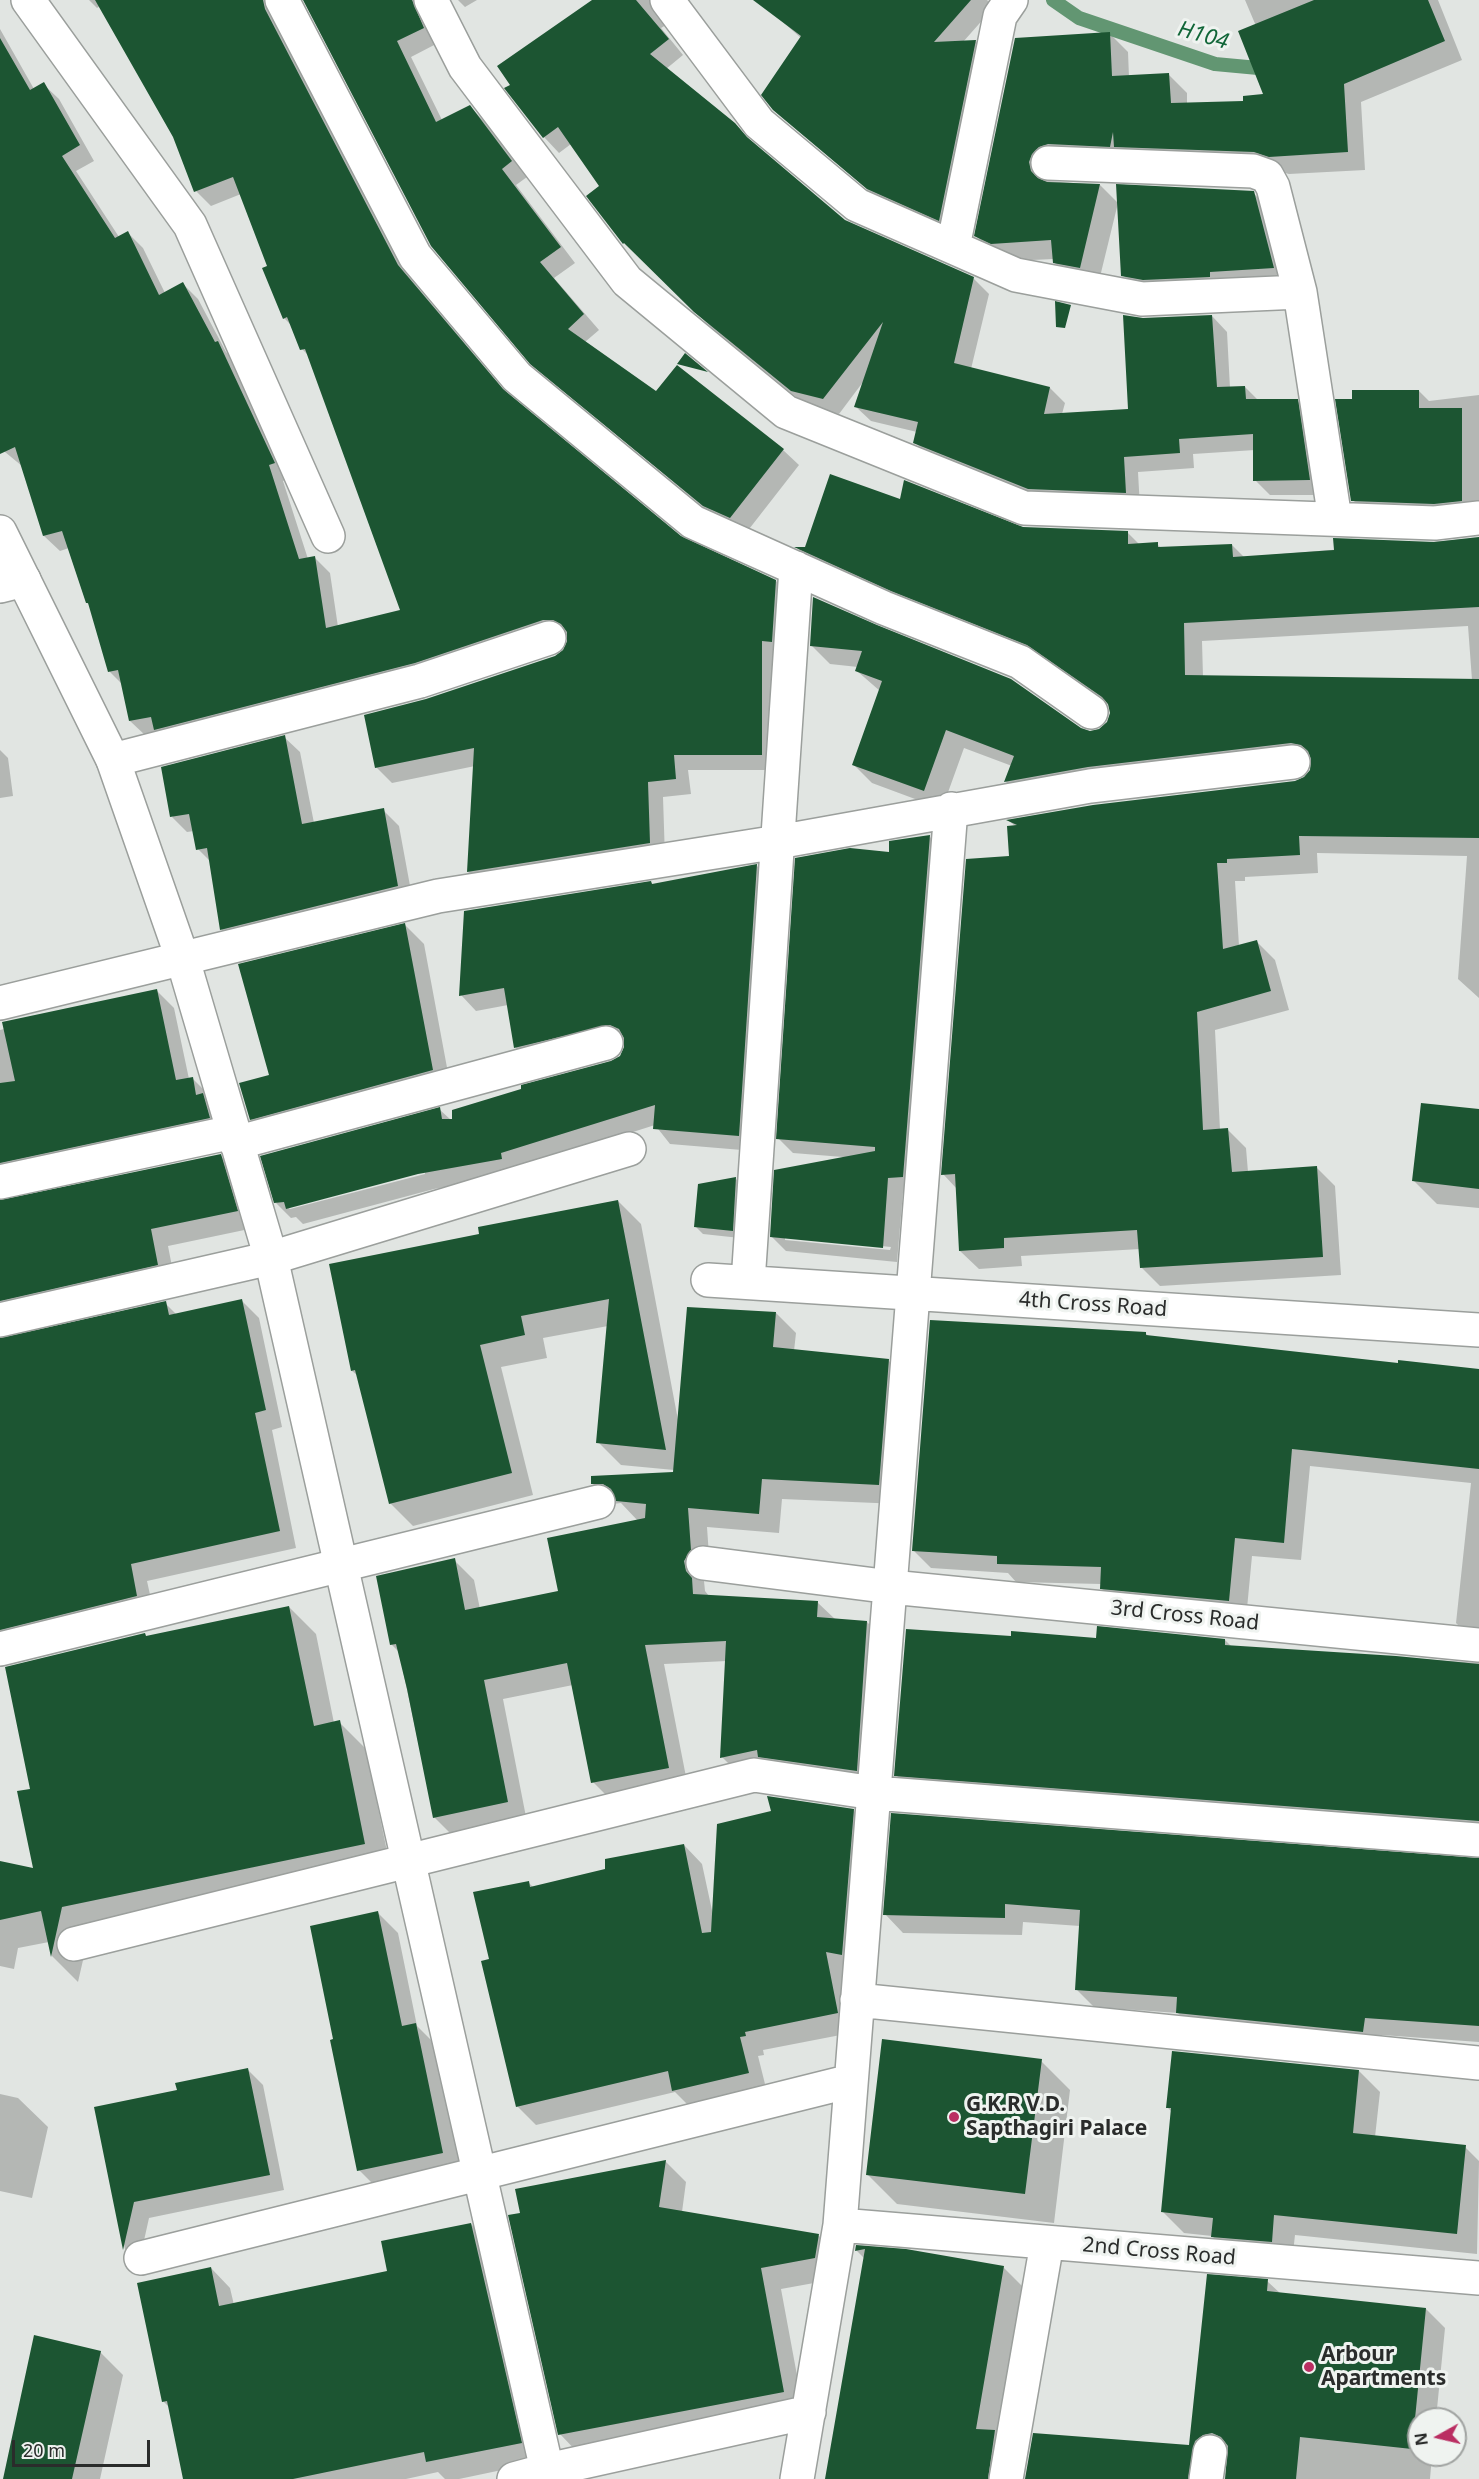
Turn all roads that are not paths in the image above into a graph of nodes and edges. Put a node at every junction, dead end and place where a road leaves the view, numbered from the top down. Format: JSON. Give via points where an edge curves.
{"nodes":[{"id":1,"x":28,"y":0,"type":"edge"},
{"id":2,"x":282,"y":0,"type":"edge"},
{"id":3,"x":432,"y":0,"type":"edge"},
{"id":4,"x":667,"y":0,"type":"edge"},
{"id":5,"x":1011,"y":0,"type":"edge"},
{"id":6,"x":1048,"y":163,"type":"dead end"},
{"id":7,"x":953,"y":247,"type":"junction"},
{"id":8,"x":1300,"y":292,"type":"junction"},
{"id":9,"x":1479,"y":518,"type":"edge"},
{"id":10,"x":1335,"y":519,"type":"junction"},
{"id":11,"x":0,"y":532,"type":"edge"},
{"id":12,"x":328,"y":536,"type":"dead end"},
{"id":13,"x":796,"y":568,"type":"junction"},
{"id":14,"x":12,"y":583,"type":"edge"},
{"id":15,"x":549,"y":638,"type":"dead end"},
{"id":16,"x":1091,"y":712,"type":"dead end"},
{"id":17,"x":113,"y":760,"type":"junction"},
{"id":18,"x":1293,"y":762,"type":"dead end"},
{"id":19,"x":951,"y":809,"type":"junction"},
{"id":20,"x":778,"y":842,"type":"junction"},
{"id":21,"x":183,"y":960,"type":"junction"},
{"id":22,"x":0,"y":1003,"type":"edge"},
{"id":23,"x":606,"y":1043,"type":"dead end"},
{"id":24,"x":234,"y":1137,"type":"junction"},
{"id":25,"x":629,"y":1149,"type":"dead end"},
{"id":26,"x":0,"y":1182,"type":"edge"},
{"id":27,"x":271,"y":1258,"type":"junction"},
{"id":28,"x":708,"y":1280,"type":"dead end"},
{"id":29,"x":748,"y":1282,"type":"junction"},
{"id":30,"x":913,"y":1293,"type":"junction"},
{"id":31,"x":0,"y":1320,"type":"edge"},
{"id":32,"x":1479,"y":1330,"type":"edge"},
{"id":33,"x":598,"y":1502,"type":"dead end"},
{"id":34,"x":341,"y":1563,"type":"junction"},
{"id":35,"x":703,"y":1563,"type":"dead end"},
{"id":36,"x":891,"y":1587,"type":"junction"},
{"id":37,"x":1479,"y":1645,"type":"edge"},
{"id":38,"x":0,"y":1649,"type":"edge"},
{"id":39,"x":874,"y":1793,"type":"junction"},
{"id":40,"x":1479,"y":1840,"type":"edge"},
{"id":41,"x":409,"y":1863,"type":"junction"},
{"id":42,"x":75,"y":1944,"type":"dead end"},
{"id":43,"x":857,"y":2000,"type":"junction"},
{"id":44,"x":1479,"y":2063,"type":"edge"},
{"id":45,"x":851,"y":2081,"type":"junction"},
{"id":46,"x":481,"y":2174,"type":"junction"},
{"id":47,"x":840,"y":2225,"type":"junction"},
{"id":48,"x":1047,"y":2243,"type":"junction"},
{"id":49,"x":141,"y":2258,"type":"dead end"},
{"id":50,"x":1479,"y":2278,"type":"edge"},
{"id":51,"x":809,"y":2412,"type":"junction"},
{"id":52,"x":548,"y":2470,"type":"junction"},
{"id":53,"x":514,"y":2479,"type":"edge"},
{"id":54,"x":797,"y":2479,"type":"edge"},
{"id":55,"x":1006,"y":2479,"type":"edge"}],
"edges":[{"from":1,"to":12,"type":"street","via":[[190,225]]},
{"from":2,"to":13,"type":"street","via":[[415,256],[517,377],[693,522]]},
{"from":3,"to":10,"type":"street","via":[[465,67],[627,281],[786,412],[1024,508]]},
{"from":4,"to":7,"type":"street","via":[[759,123],[857,205]]},
{"from":5,"to":7,"type":"street","via":[[1000,16]]},
{"from":6,"to":8,"type":"street","via":[[1253,171],[1267,176]]},
{"from":7,"to":8,"type":"street","via":[[1016,275],[1142,299]]},
{"from":8,"to":10,"type":"street"},
{"from":9,"to":10,"type":"street","via":[[1435,523]]},
{"from":11,"to":14,"type":"street"},
{"from":13,"to":16,"type":"street","via":[[1020,662]]},
{"from":13,"to":20,"type":"street"},
{"from":14,"to":17,"type":"street"},
{"from":15,"to":17,"type":"street","via":[[420,681]]},
{"from":17,"to":21,"type":"street"},
{"from":18,"to":19,"type":"street","via":[[1090,786]]},
{"from":19,"to":20,"type":"street"},
{"from":19,"to":30,"type":"street"},
{"from":20,"to":21,"type":"street","via":[[438,896]]},
{"from":20,"to":29,"type":"street"},
{"from":21,"to":22,"type":"street"},
{"from":21,"to":24,"type":"street"},
{"from":23,"to":24,"type":"street"},
{"from":24,"to":26,"type":"street"},
{"from":24,"to":27,"type":"street"},
{"from":25,"to":27,"type":"street"},
{"from":27,"to":31,"type":"street"},
{"from":27,"to":34,"type":"street"},
{"from":28,"to":29,"type":"street","name":"4th Cross Road"},
{"from":29,"to":30,"type":"street","name":"4th Cross Road"},
{"from":30,"to":32,"type":"street","name":"4th Cross Road"},
{"from":30,"to":36,"type":"street"},
{"from":33,"to":34,"type":"street"},
{"from":34,"to":38,"type":"street"},
{"from":34,"to":41,"type":"street"},
{"from":35,"to":36,"type":"street","name":"3rd Cross Road"},
{"from":36,"to":37,"type":"street","name":"3rd Cross Road"},
{"from":36,"to":39,"type":"street"},
{"from":39,"to":40,"type":"street"},
{"from":39,"to":41,"type":"street","via":[[754,1775]]},
{"from":39,"to":43,"type":"street"},
{"from":41,"to":42,"type":"street"},
{"from":41,"to":46,"type":"street"},
{"from":43,"to":44,"type":"street"},
{"from":43,"to":45,"type":"street"},
{"from":45,"to":46,"type":"street"},
{"from":45,"to":47,"type":"street"},
{"from":46,"to":49,"type":"street"},
{"from":46,"to":52,"type":"street"},
{"from":47,"to":48,"type":"street","name":"2nd Cross Road"},
{"from":47,"to":51,"type":"street"},
{"from":48,"to":50,"type":"street","name":"2nd Cross Road"},
{"from":48,"to":55,"type":"street"},
{"from":51,"to":52,"type":"street"},
{"from":51,"to":54,"type":"street"},
{"from":52,"to":53,"type":"street"}]}
